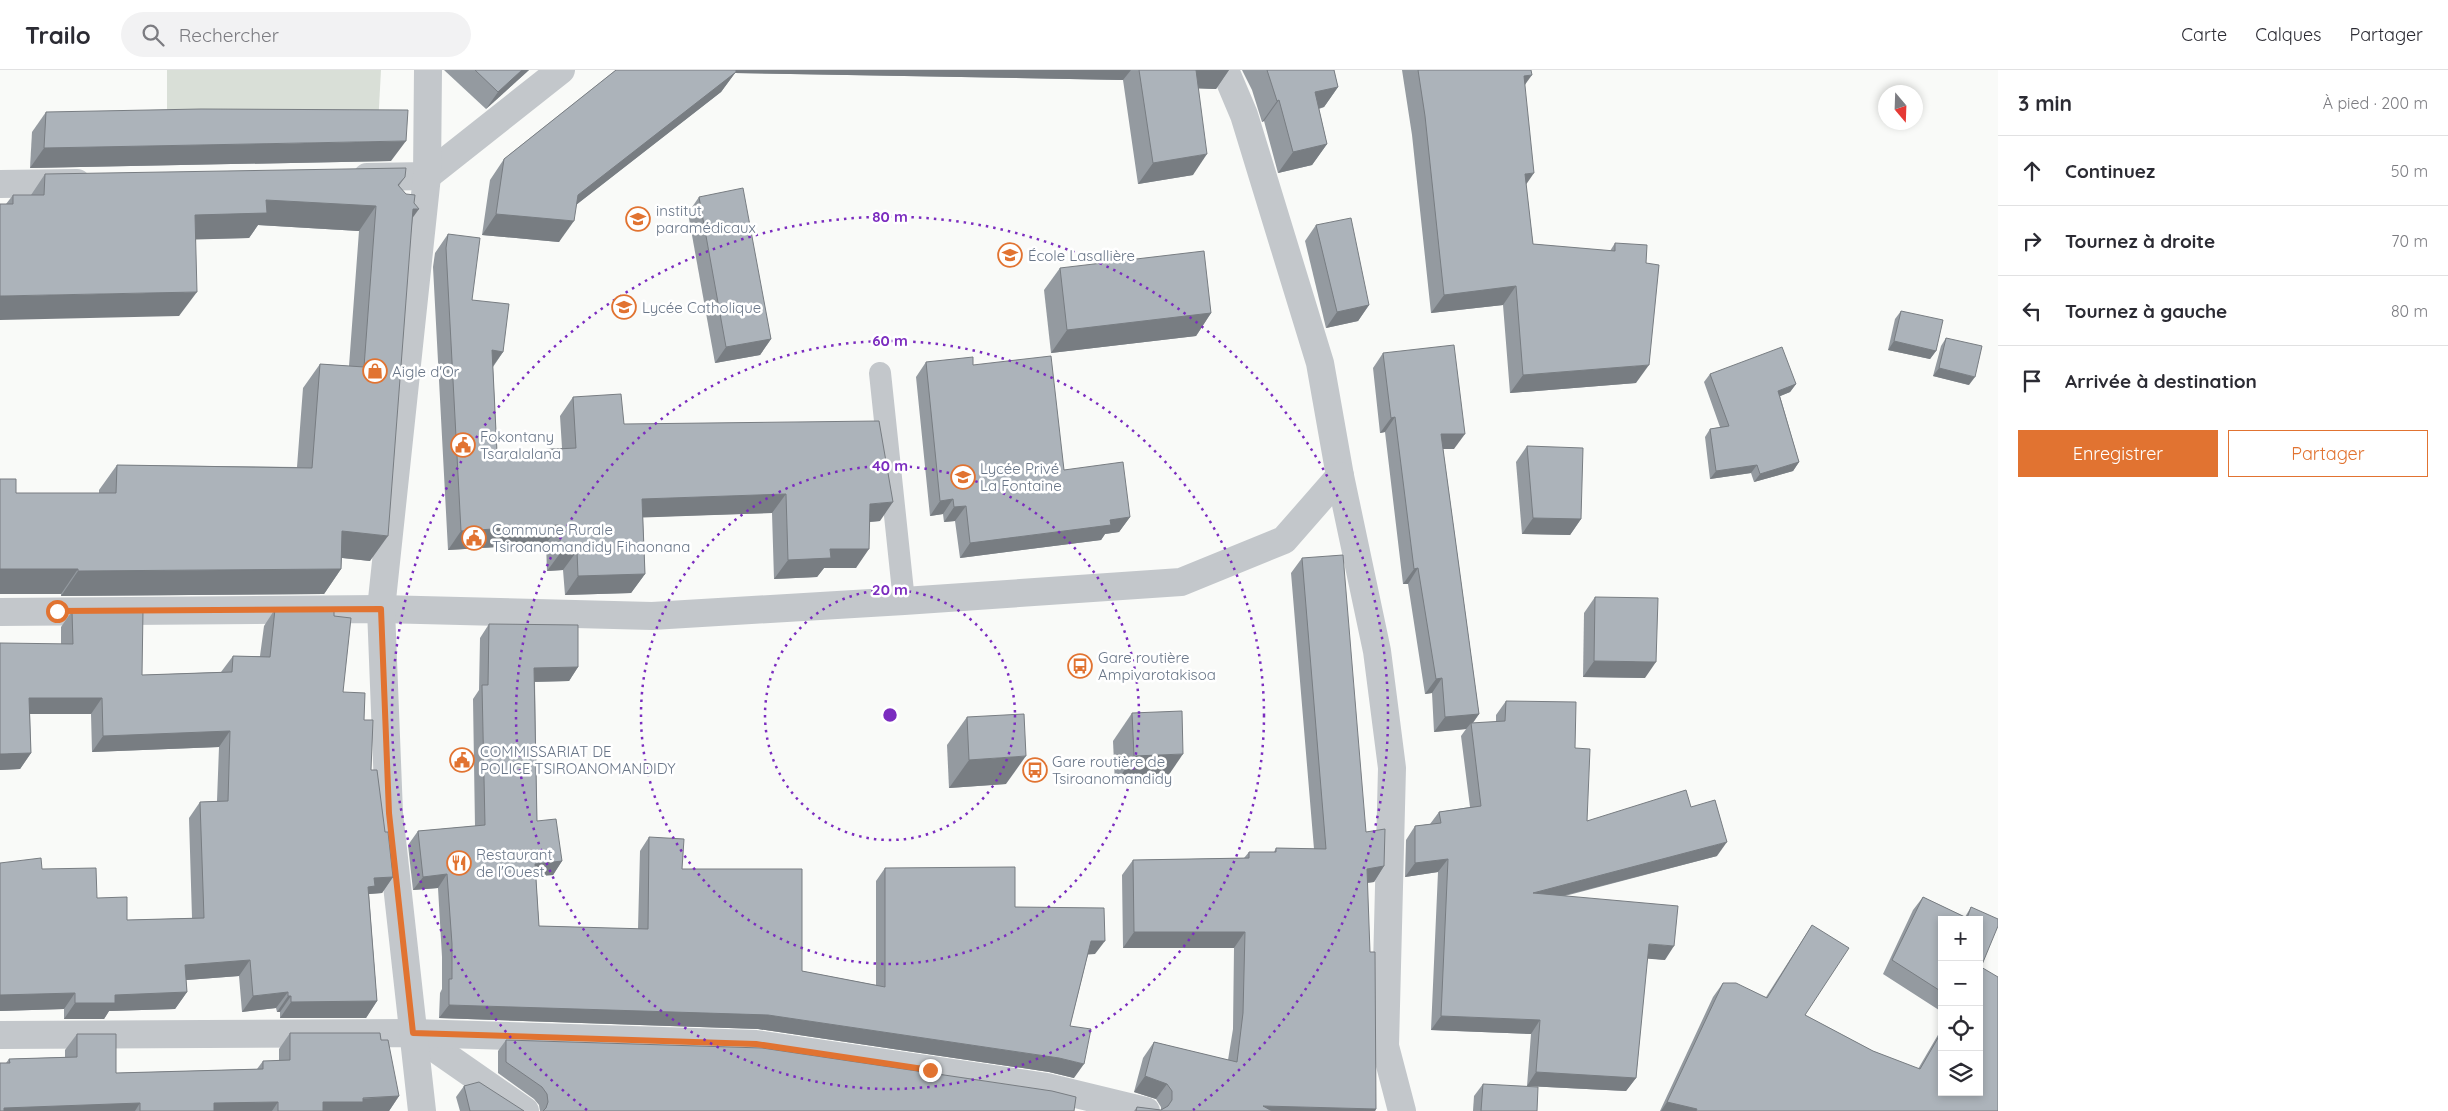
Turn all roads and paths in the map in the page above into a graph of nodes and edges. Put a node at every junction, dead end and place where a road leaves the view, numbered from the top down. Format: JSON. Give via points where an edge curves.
{"nodes":[{"id":1,"x":428,"y":70,"type":"edge"},
{"id":2,"x":561,"y":70,"type":"edge"},
{"id":3,"x":1225,"y":70,"type":"edge"},
{"id":4,"x":428,"y":176,"type":"junction"},
{"id":5,"x":338,"y":178,"type":"edge"},
{"id":6,"x":99,"y":182,"type":"edge"},
{"id":7,"x":0,"y":184,"type":"edge"},
{"id":8,"x":880,"y":373,"type":"dead end"},
{"id":9,"x":1340,"y":476,"type":"junction"},
{"id":10,"x":904,"y":601,"type":"junction"},
{"id":11,"x":381,"y":609,"type":"junction"},
{"id":12,"x":0,"y":612,"type":"edge"},
{"id":13,"x":413,"y":1033,"type":"junction"},
{"id":14,"x":0,"y":1035,"type":"edge"},
{"id":15,"x":422,"y":1111,"type":"edge"},
{"id":16,"x":525,"y":1111,"type":"edge"},
{"id":17,"x":1146,"y":1111,"type":"edge"},
{"id":18,"x":1402,"y":1111,"type":"edge"}],
"edges":[{"from":1,"to":4,"type":"street"},
{"from":2,"to":4,"type":"street"},
{"from":3,"to":9,"type":"street","via":[[1244,115],[1320,363]]},
{"from":4,"to":5,"type":"street"},
{"from":4,"to":11,"type":"street"},
{"from":6,"to":7,"type":"street"},
{"from":8,"to":10,"type":"lane"},
{"from":9,"to":10,"type":"street","via":[[1284,540],[1181,582]]},
{"from":9,"to":18,"type":"street","via":[[1377,651],[1392,768],[1385,1046]]},
{"from":10,"to":11,"type":"street","via":[[652,616]]},
{"from":11,"to":12,"type":"street"},
{"from":11,"to":13,"type":"street","via":[[389,813]]},
{"from":13,"to":14,"type":"street"},
{"from":13,"to":15,"type":"street"},
{"from":13,"to":16,"type":"street"},
{"from":13,"to":17,"type":"street","via":[[756,1044],[1047,1087]]}]}
